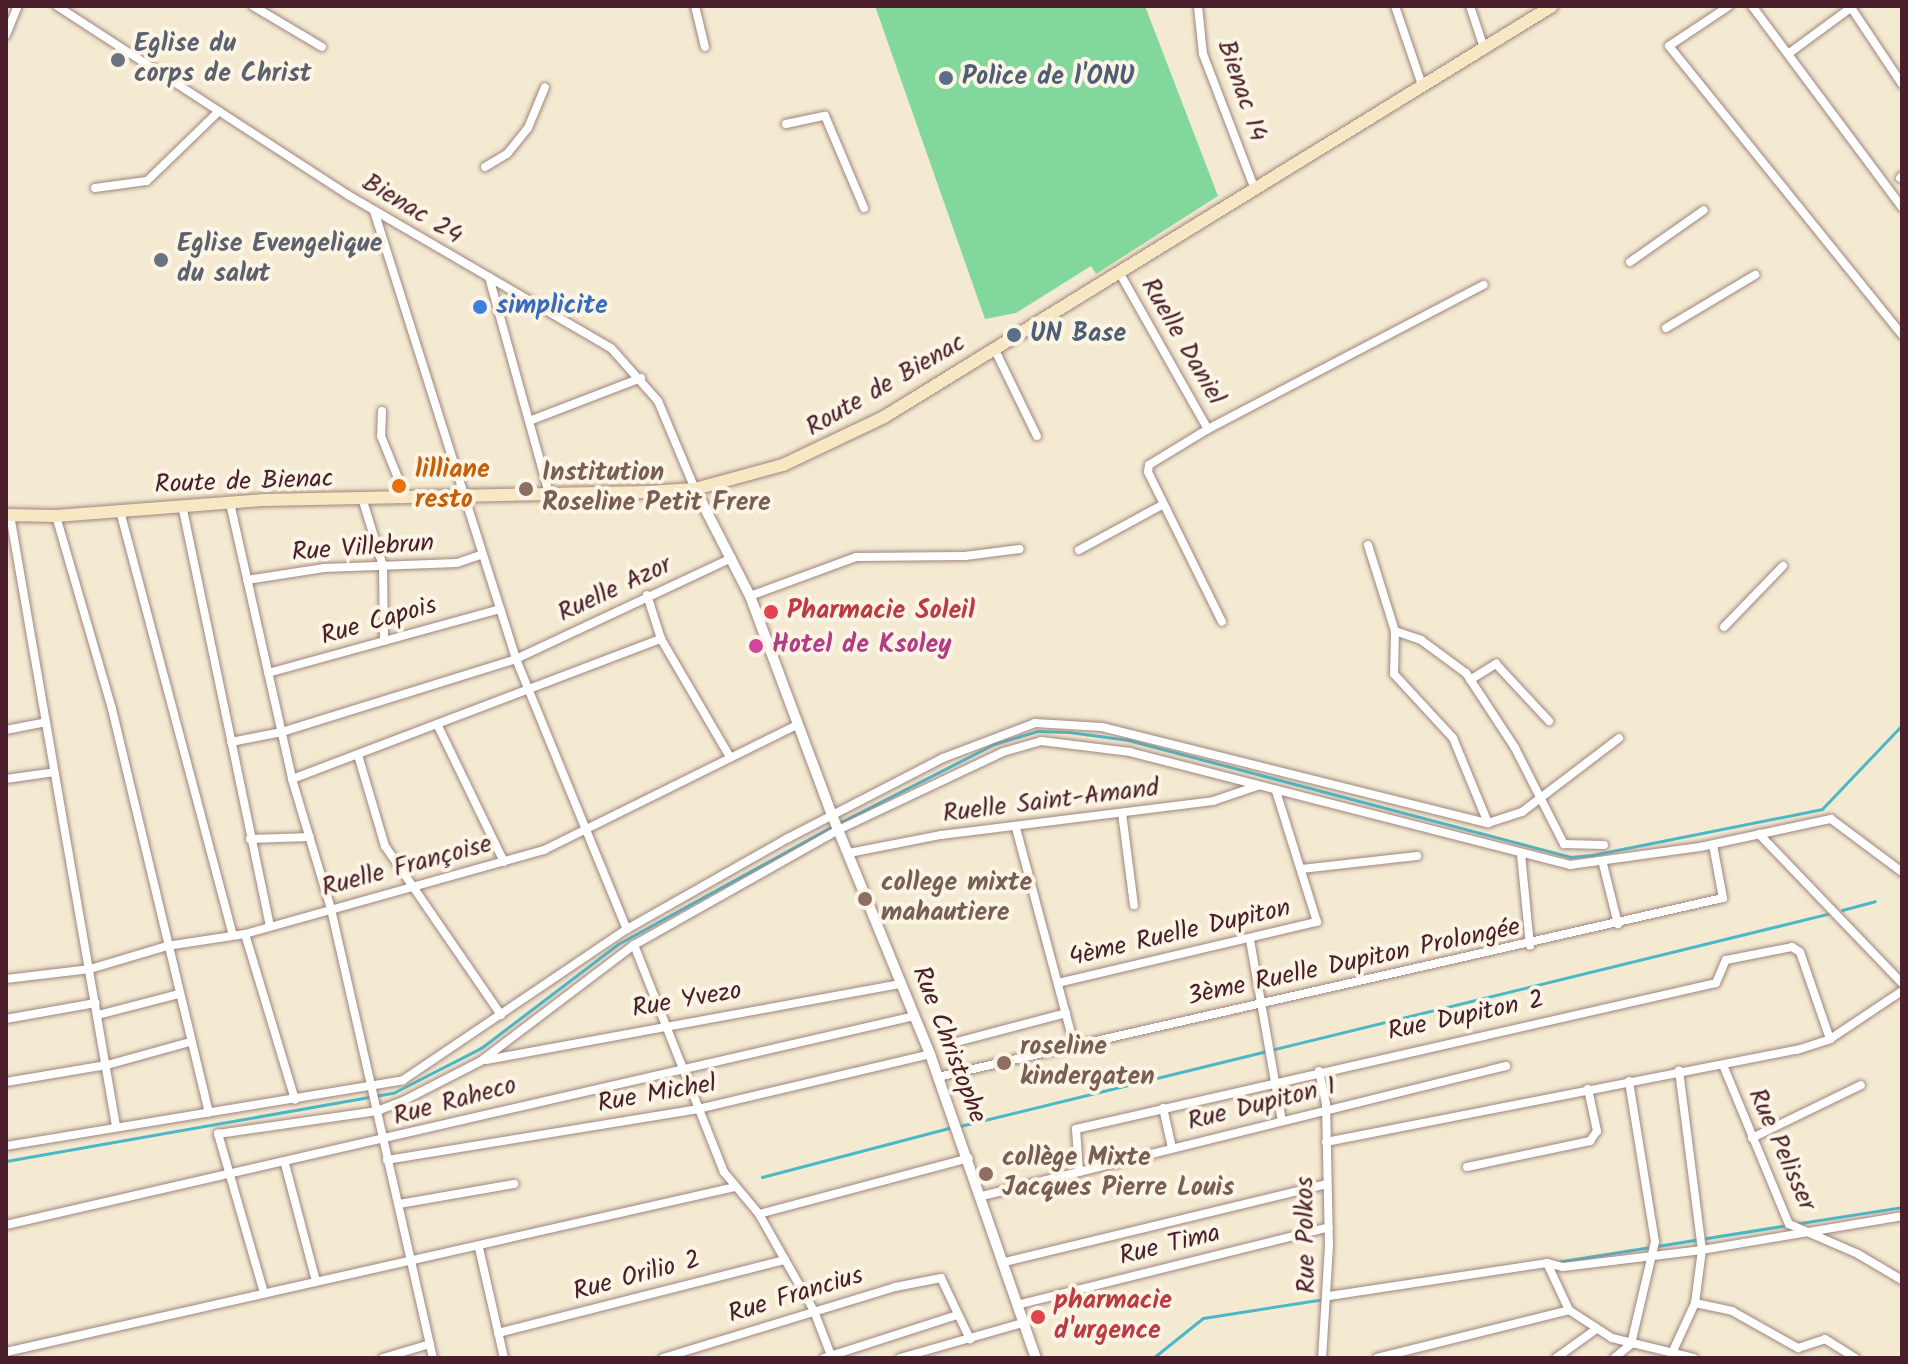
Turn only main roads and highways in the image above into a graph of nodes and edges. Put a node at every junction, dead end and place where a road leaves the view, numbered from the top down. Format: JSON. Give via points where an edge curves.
{"nodes":[{"id":1,"x":1552,"y":6,"type":"edge"},
{"id":2,"x":8,"y":515,"type":"edge"}],
"edges":[{"from":1,"to":2,"type":"main road","name":"Route de Bienac","via":[[810,457],[695,489],[181,504],[56,516]]}]}
